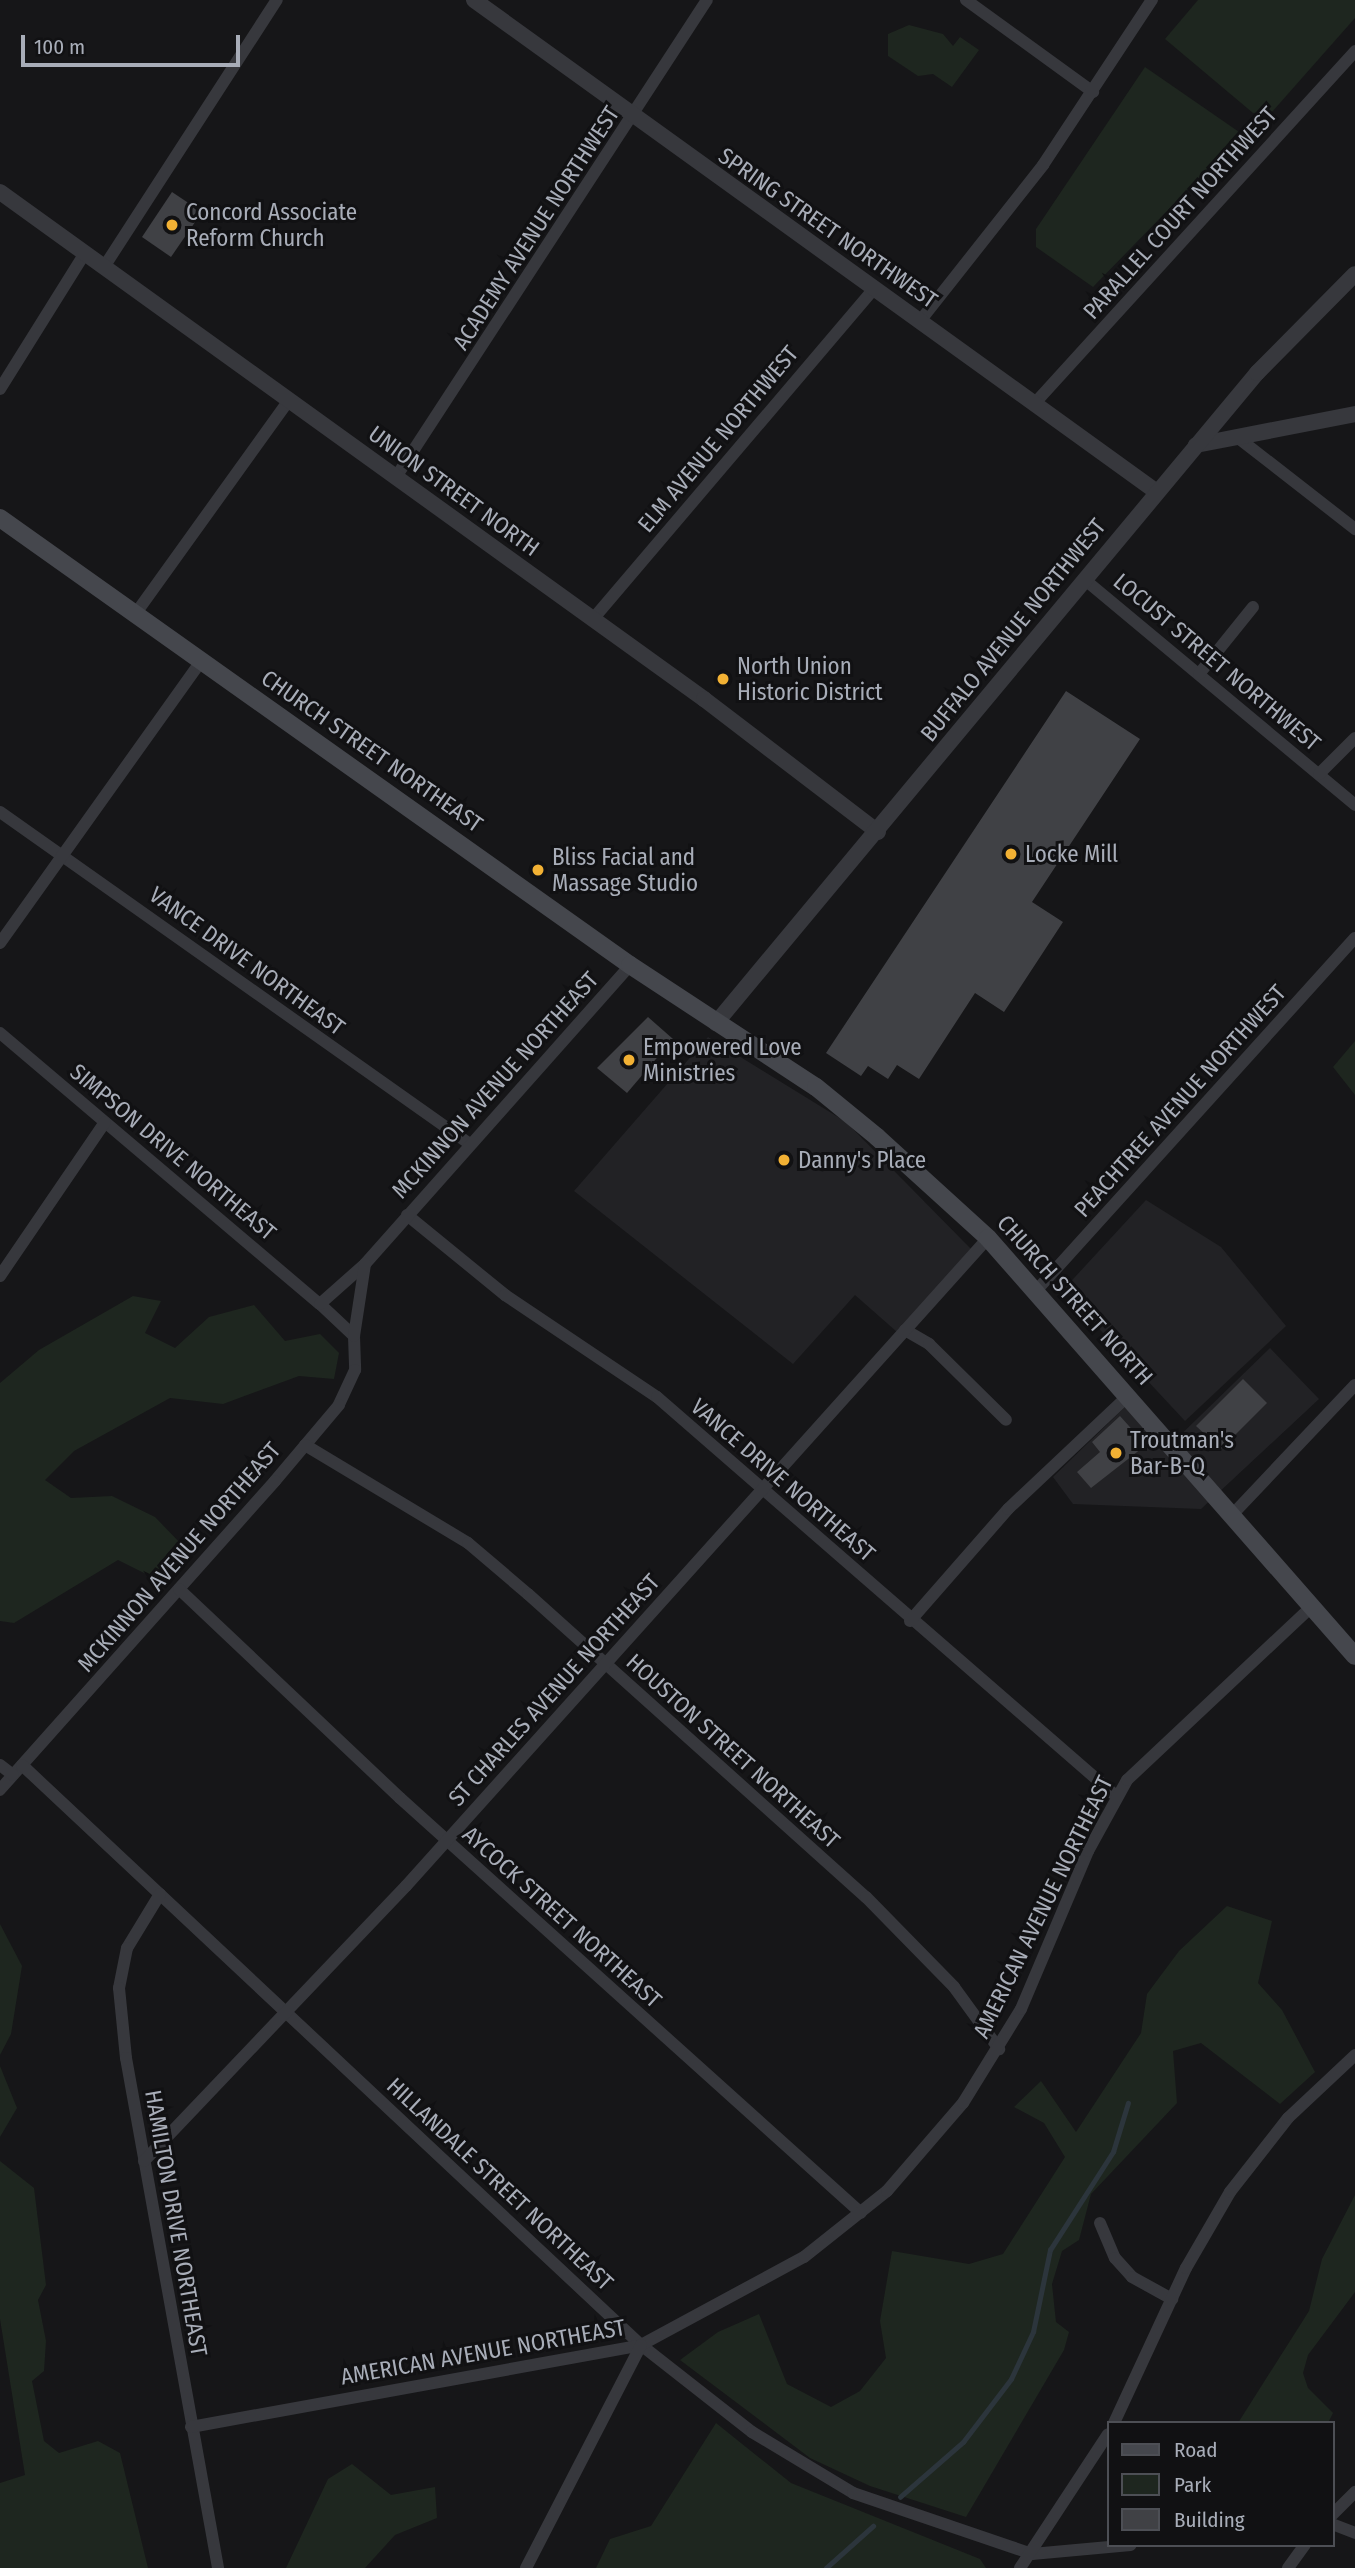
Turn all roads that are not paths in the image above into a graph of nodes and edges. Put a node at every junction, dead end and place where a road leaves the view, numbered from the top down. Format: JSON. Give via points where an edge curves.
{"nodes":[{"id":1,"x":277,"y":0,"type":"edge"},
{"id":2,"x":474,"y":0,"type":"edge"},
{"id":3,"x":707,"y":0,"type":"edge"},
{"id":4,"x":966,"y":0,"type":"edge"},
{"id":5,"x":1152,"y":0,"type":"edge"},
{"id":6,"x":1355,"y":51,"type":"edge"},
{"id":7,"x":1093,"y":92,"type":"junction"},
{"id":8,"x":636,"y":117,"type":"junction"},
{"id":9,"x":0,"y":192,"type":"edge"},
{"id":10,"x":85,"y":253,"type":"junction"},
{"id":11,"x":104,"y":267,"type":"junction"},
{"id":12,"x":1355,"y":274,"type":"edge"},
{"id":13,"x":875,"y":288,"type":"junction"},
{"id":14,"x":920,"y":321,"type":"junction"},
{"id":15,"x":0,"y":389,"type":"edge"},
{"id":16,"x":289,"y":400,"type":"junction"},
{"id":17,"x":1035,"y":403,"type":"junction"},
{"id":18,"x":1355,"y":414,"type":"edge"},
{"id":19,"x":1237,"y":438,"type":"junction"},
{"id":20,"x":1196,"y":445,"type":"junction"},
{"id":21,"x":396,"y":477,"type":"junction"},
{"id":22,"x":1157,"y":492,"type":"junction"},
{"id":23,"x":0,"y":518,"type":"edge"},
{"id":24,"x":1355,"y":529,"type":"edge"},
{"id":25,"x":1084,"y":579,"type":"junction"},
{"id":26,"x":1254,"y":607,"type":"dead end"},
{"id":27,"x":136,"y":613,"type":"junction"},
{"id":28,"x":593,"y":619,"type":"junction"},
{"id":29,"x":202,"y":660,"type":"junction"},
{"id":30,"x":1199,"y":674,"type":"junction"},
{"id":31,"x":1355,"y":737,"type":"edge"},
{"id":32,"x":1319,"y":774,"type":"junction"},
{"id":33,"x":1355,"y":805,"type":"edge"},
{"id":34,"x":0,"y":812,"type":"edge"},
{"id":35,"x":878,"y":832,"type":"junction"},
{"id":36,"x":63,"y":857,"type":"junction"},
{"id":37,"x":1355,"y":938,"type":"edge"},
{"id":38,"x":0,"y":943,"type":"edge"},
{"id":39,"x":630,"y":965,"type":"junction"},
{"id":40,"x":716,"y":1023,"type":"junction"},
{"id":41,"x":0,"y":1032,"type":"edge"},
{"id":42,"x":105,"y":1122,"type":"junction"},
{"id":43,"x":470,"y":1144,"type":"junction"},
{"id":44,"x":407,"y":1215,"type":"junction"},
{"id":45,"x":988,"y":1238,"type":"junction"},
{"id":46,"x":365,"y":1265,"type":"junction"},
{"id":47,"x":0,"y":1276,"type":"edge"},
{"id":48,"x":1035,"y":1292,"type":"junction"},
{"id":49,"x":320,"y":1304,"type":"junction"},
{"id":50,"x":905,"y":1331,"type":"junction"},
{"id":51,"x":355,"y":1336,"type":"junction"},
{"id":52,"x":1355,"y":1385,"type":"edge"},
{"id":53,"x":1129,"y":1395,"type":"junction"},
{"id":54,"x":1006,"y":1420,"type":"dead end"},
{"id":55,"x":305,"y":1445,"type":"junction"},
{"id":56,"x":762,"y":1490,"type":"junction"},
{"id":57,"x":1232,"y":1515,"type":"junction"},
{"id":58,"x":179,"y":1589,"type":"junction"},
{"id":59,"x":1312,"y":1606,"type":"junction"},
{"id":60,"x":910,"y":1621,"type":"junction"},
{"id":61,"x":1355,"y":1656,"type":"edge"},
{"id":62,"x":605,"y":1665,"type":"junction"},
{"id":63,"x":0,"y":1765,"type":"edge"},
{"id":64,"x":22,"y":1765,"type":"junction"},
{"id":65,"x":13,"y":1775,"type":"junction"},
{"id":66,"x":0,"y":1790,"type":"edge"},
{"id":67,"x":1116,"y":1796,"type":"junction"},
{"id":68,"x":447,"y":1840,"type":"junction"},
{"id":69,"x":160,"y":1894,"type":"junction"},
{"id":70,"x":286,"y":2013,"type":"junction"},
{"id":71,"x":999,"y":2049,"type":"junction"},
{"id":72,"x":1355,"y":2055,"type":"edge"},
{"id":73,"x":144,"y":2161,"type":"junction"},
{"id":74,"x":860,"y":2213,"type":"junction"},
{"id":75,"x":1100,"y":2223,"type":"dead end"},
{"id":76,"x":1172,"y":2299,"type":"junction"},
{"id":77,"x":641,"y":2345,"type":"junction"},
{"id":78,"x":1115,"y":2421,"type":"edge"},
{"id":79,"x":191,"y":2427,"type":"junction"},
{"id":80,"x":1106,"y":2437,"type":"edge"},
{"id":81,"x":1355,"y":2493,"type":"edge"},
{"id":82,"x":1334,"y":2513,"type":"edge"},
{"id":83,"x":1334,"y":2525,"type":"edge"},
{"id":84,"x":1355,"y":2533,"type":"edge"},
{"id":85,"x":1109,"y":2547,"type":"edge"},
{"id":86,"x":1304,"y":2547,"type":"edge"},
{"id":87,"x":1032,"y":2554,"type":"junction"},
{"id":88,"x":218,"y":2568,"type":"edge"},
{"id":89,"x":526,"y":2568,"type":"edge"},
{"id":90,"x":1020,"y":2568,"type":"edge"},
{"id":91,"x":1034,"y":2568,"type":"edge"},
{"id":92,"x":1288,"y":2568,"type":"edge"}],
"edges":[{"from":1,"to":11,"type":"street"},
{"from":2,"to":8,"type":"street","name":"SPRING STREET NORTHWEST"},
{"from":3,"to":8,"type":"street","name":"ACADEMY AVENUE NORTHWEST"},
{"from":4,"to":7,"type":"street"},
{"from":5,"to":7,"type":"street"},
{"from":6,"to":17,"type":"street","name":"PARALLEL COURT NORTHWEST"},
{"from":7,"to":14,"type":"street"},
{"from":8,"to":13,"type":"street","name":"SPRING STREET NORTHWEST"},
{"from":8,"to":21,"type":"street","name":"ACADEMY AVENUE NORTHWEST"},
{"from":9,"to":10,"type":"street","name":"UNION STREET NORTH"},
{"from":10,"to":11,"type":"street","name":"UNION STREET NORTH"},
{"from":10,"to":15,"type":"street"},
{"from":11,"to":16,"type":"street","name":"UNION STREET NORTH"},
{"from":12,"to":20,"type":"street","name":"BUFFALO AVENUE NORTHWEST"},
{"from":13,"to":14,"type":"street","name":"SPRING STREET NORTHWEST"},
{"from":13,"to":28,"type":"street","name":"ELM AVENUE NORTHWEST"},
{"from":14,"to":17,"type":"street","name":"SPRING STREET NORTHWEST"},
{"from":16,"to":21,"type":"street","name":"UNION STREET NORTH"},
{"from":16,"to":27,"type":"street"},
{"from":17,"to":22,"type":"street","name":"SPRING STREET NORTHWEST"},
{"from":18,"to":19,"type":"street"},
{"from":19,"to":20,"type":"street"},
{"from":19,"to":24,"type":"street"},
{"from":20,"to":22,"type":"street","name":"BUFFALO AVENUE NORTHWEST"},
{"from":21,"to":28,"type":"street","name":"UNION STREET NORTH"},
{"from":22,"to":25,"type":"street","name":"BUFFALO AVENUE NORTHWEST"},
{"from":23,"to":27,"type":"main road","name":"CHURCH STREET NORTHEAST"},
{"from":25,"to":30,"type":"street","name":"LOCUST STREET NORTHWEST"},
{"from":25,"to":35,"type":"street","name":"BUFFALO AVENUE NORTHWEST"},
{"from":26,"to":30,"type":"street"},
{"from":27,"to":29,"type":"main road","name":"CHURCH STREET NORTHEAST"},
{"from":28,"to":35,"type":"street","name":"UNION STREET NORTH"},
{"from":29,"to":36,"type":"street"},
{"from":29,"to":39,"type":"main road","name":"CHURCH STREET NORTHEAST"},
{"from":30,"to":32,"type":"street","name":"LOCUST STREET NORTHWEST"},
{"from":31,"to":32,"type":"street"},
{"from":32,"to":33,"type":"street","name":"LOCUST STREET NORTHWEST"},
{"from":34,"to":36,"type":"street","name":"VANCE DRIVE NORTHEAST"},
{"from":35,"to":40,"type":"street","name":"BUFFALO AVENUE NORTHWEST"},
{"from":36,"to":38,"type":"street"},
{"from":36,"to":43,"type":"street","name":"VANCE DRIVE NORTHEAST"},
{"from":37,"to":48,"type":"street","name":"PEACHTREE AVENUE NORTHWEST"},
{"from":39,"to":40,"type":"main road","name":"CHURCH STREET NORTHEAST"},
{"from":39,"to":43,"type":"street","name":"MCKINNON AVENUE NORTHEAST"},
{"from":40,"to":45,"type":"main road","name":"CHURCH STREET NORTH","via":[[816,1087]]},
{"from":41,"to":42,"type":"street","name":"SIMPSON DRIVE NORTHEAST"},
{"from":42,"to":47,"type":"street"},
{"from":42,"to":49,"type":"street","name":"SIMPSON DRIVE NORTHEAST"},
{"from":43,"to":44,"type":"street","name":"MCKINNON AVENUE NORTHEAST"},
{"from":44,"to":46,"type":"street","name":"MCKINNON AVENUE NORTHEAST"},
{"from":44,"to":56,"type":"street","name":"VANCE DRIVE NORTHEAST","via":[[505,1295],[619,1367]]},
{"from":45,"to":48,"type":"main road","name":"CHURCH STREET NORTH"},
{"from":45,"to":50,"type":"street","name":"ST CHARLES AVENUE NORTHEAST"},
{"from":46,"to":49,"type":"street","name":"MCKINNON AVENUE NORTHEAST"},
{"from":46,"to":51,"type":"street","name":"MCKINNON AVENUE NORTHEAST"},
{"from":48,"to":53,"type":"main road","name":"CHURCH STREET NORTH"},
{"from":49,"to":51,"type":"street"},
{"from":50,"to":54,"type":"street","via":[[940,1354]]},
{"from":50,"to":56,"type":"street","name":"ST CHARLES AVENUE NORTHEAST"},
{"from":51,"to":55,"type":"street","name":"MCKINNON AVENUE NORTHEAST","via":[[351,1384]]},
{"from":52,"to":57,"type":"street"},
{"from":53,"to":57,"type":"main road","name":"CHURCH STREET NORTH"},
{"from":53,"to":60,"type":"street","via":[[1008,1509]]},
{"from":55,"to":58,"type":"street","name":"MCKINNON AVENUE NORTHEAST"},
{"from":55,"to":62,"type":"street","name":"HOUSTON STREET NORTHEAST","via":[[468,1543]]},
{"from":56,"to":60,"type":"street","name":"VANCE DRIVE NORTHEAST"},
{"from":56,"to":62,"type":"street","name":"ST CHARLES AVENUE NORTHEAST"},
{"from":57,"to":59,"type":"main road","name":"CHURCH STREET NORTH"},
{"from":58,"to":64,"type":"street","name":"MCKINNON AVENUE NORTHEAST"},
{"from":58,"to":68,"type":"street","name":"AYCOCK STREET NORTHEAST"},
{"from":59,"to":61,"type":"main road","name":"CHURCH STREET NORTH"},
{"from":59,"to":67,"type":"street","name":"AMERICAN AVENUE NORTHEAST","via":[[1162,1740]]},
{"from":60,"to":67,"type":"street","name":"VANCE DRIVE NORTHEAST"},
{"from":62,"to":68,"type":"street","name":"ST CHARLES AVENUE NORTHEAST"},
{"from":62,"to":71,"type":"street","name":"HOUSTON STREET NORTHEAST","via":[[866,1897],[954,1987]]},
{"from":63,"to":65,"type":"street"},
{"from":64,"to":65,"type":"street","name":"MCKINNON AVENUE NORTHEAST"},
{"from":64,"to":69,"type":"street","name":"HILLANDALE STREET NORTHEAST"},
{"from":65,"to":66,"type":"street","name":"MCKINNON AVENUE NORTHEAST"},
{"from":67,"to":71,"type":"street","name":"AMERICAN AVENUE NORTHEAST"},
{"from":68,"to":70,"type":"street","name":"ST CHARLES AVENUE NORTHEAST"},
{"from":68,"to":74,"type":"street","name":"AYCOCK STREET NORTHEAST"},
{"from":69,"to":70,"type":"street","name":"HILLANDALE STREET NORTHEAST"},
{"from":69,"to":73,"type":"street","name":"HAMILTON DRIVE NORTHEAST","via":[[127,1948],[119,1988]]},
{"from":70,"to":73,"type":"street","name":"ST CHARLES AVENUE NORTHEAST"},
{"from":70,"to":77,"type":"street","name":"HILLANDALE STREET NORTHEAST"},
{"from":71,"to":74,"type":"street","name":"AMERICAN AVENUE NORTHEAST","via":[[925,2152]]},
{"from":72,"to":76,"type":"street","via":[[1288,2118],[1230,2192]]},
{"from":73,"to":79,"type":"street","name":"HAMILTON DRIVE NORTHEAST"},
{"from":74,"to":77,"type":"street","name":"AMERICAN AVENUE NORTHEAST","via":[[772,2277]]},
{"from":75,"to":76,"type":"street","via":[[1115,2258],[1132,2277]]},
{"from":76,"to":78,"type":"street"},
{"from":77,"to":79,"type":"street","name":"AMERICAN AVENUE NORTHEAST"},
{"from":77,"to":87,"type":"street","name":"HILLANDALE STREET NORTHEAST","via":[[810,2473]]},
{"from":77,"to":89,"type":"street"},
{"from":79,"to":88,"type":"street","name":"HAMILTON DRIVE NORTHEAST"},
{"from":80,"to":87,"type":"street"},
{"from":81,"to":82,"type":"street"},
{"from":83,"to":84,"type":"street"},
{"from":85,"to":87,"type":"street","name":"HILLANDALE STREET NORTHEAST"},
{"from":86,"to":92,"type":"street"},
{"from":87,"to":90,"type":"street"},
{"from":87,"to":91,"type":"street"}]}
